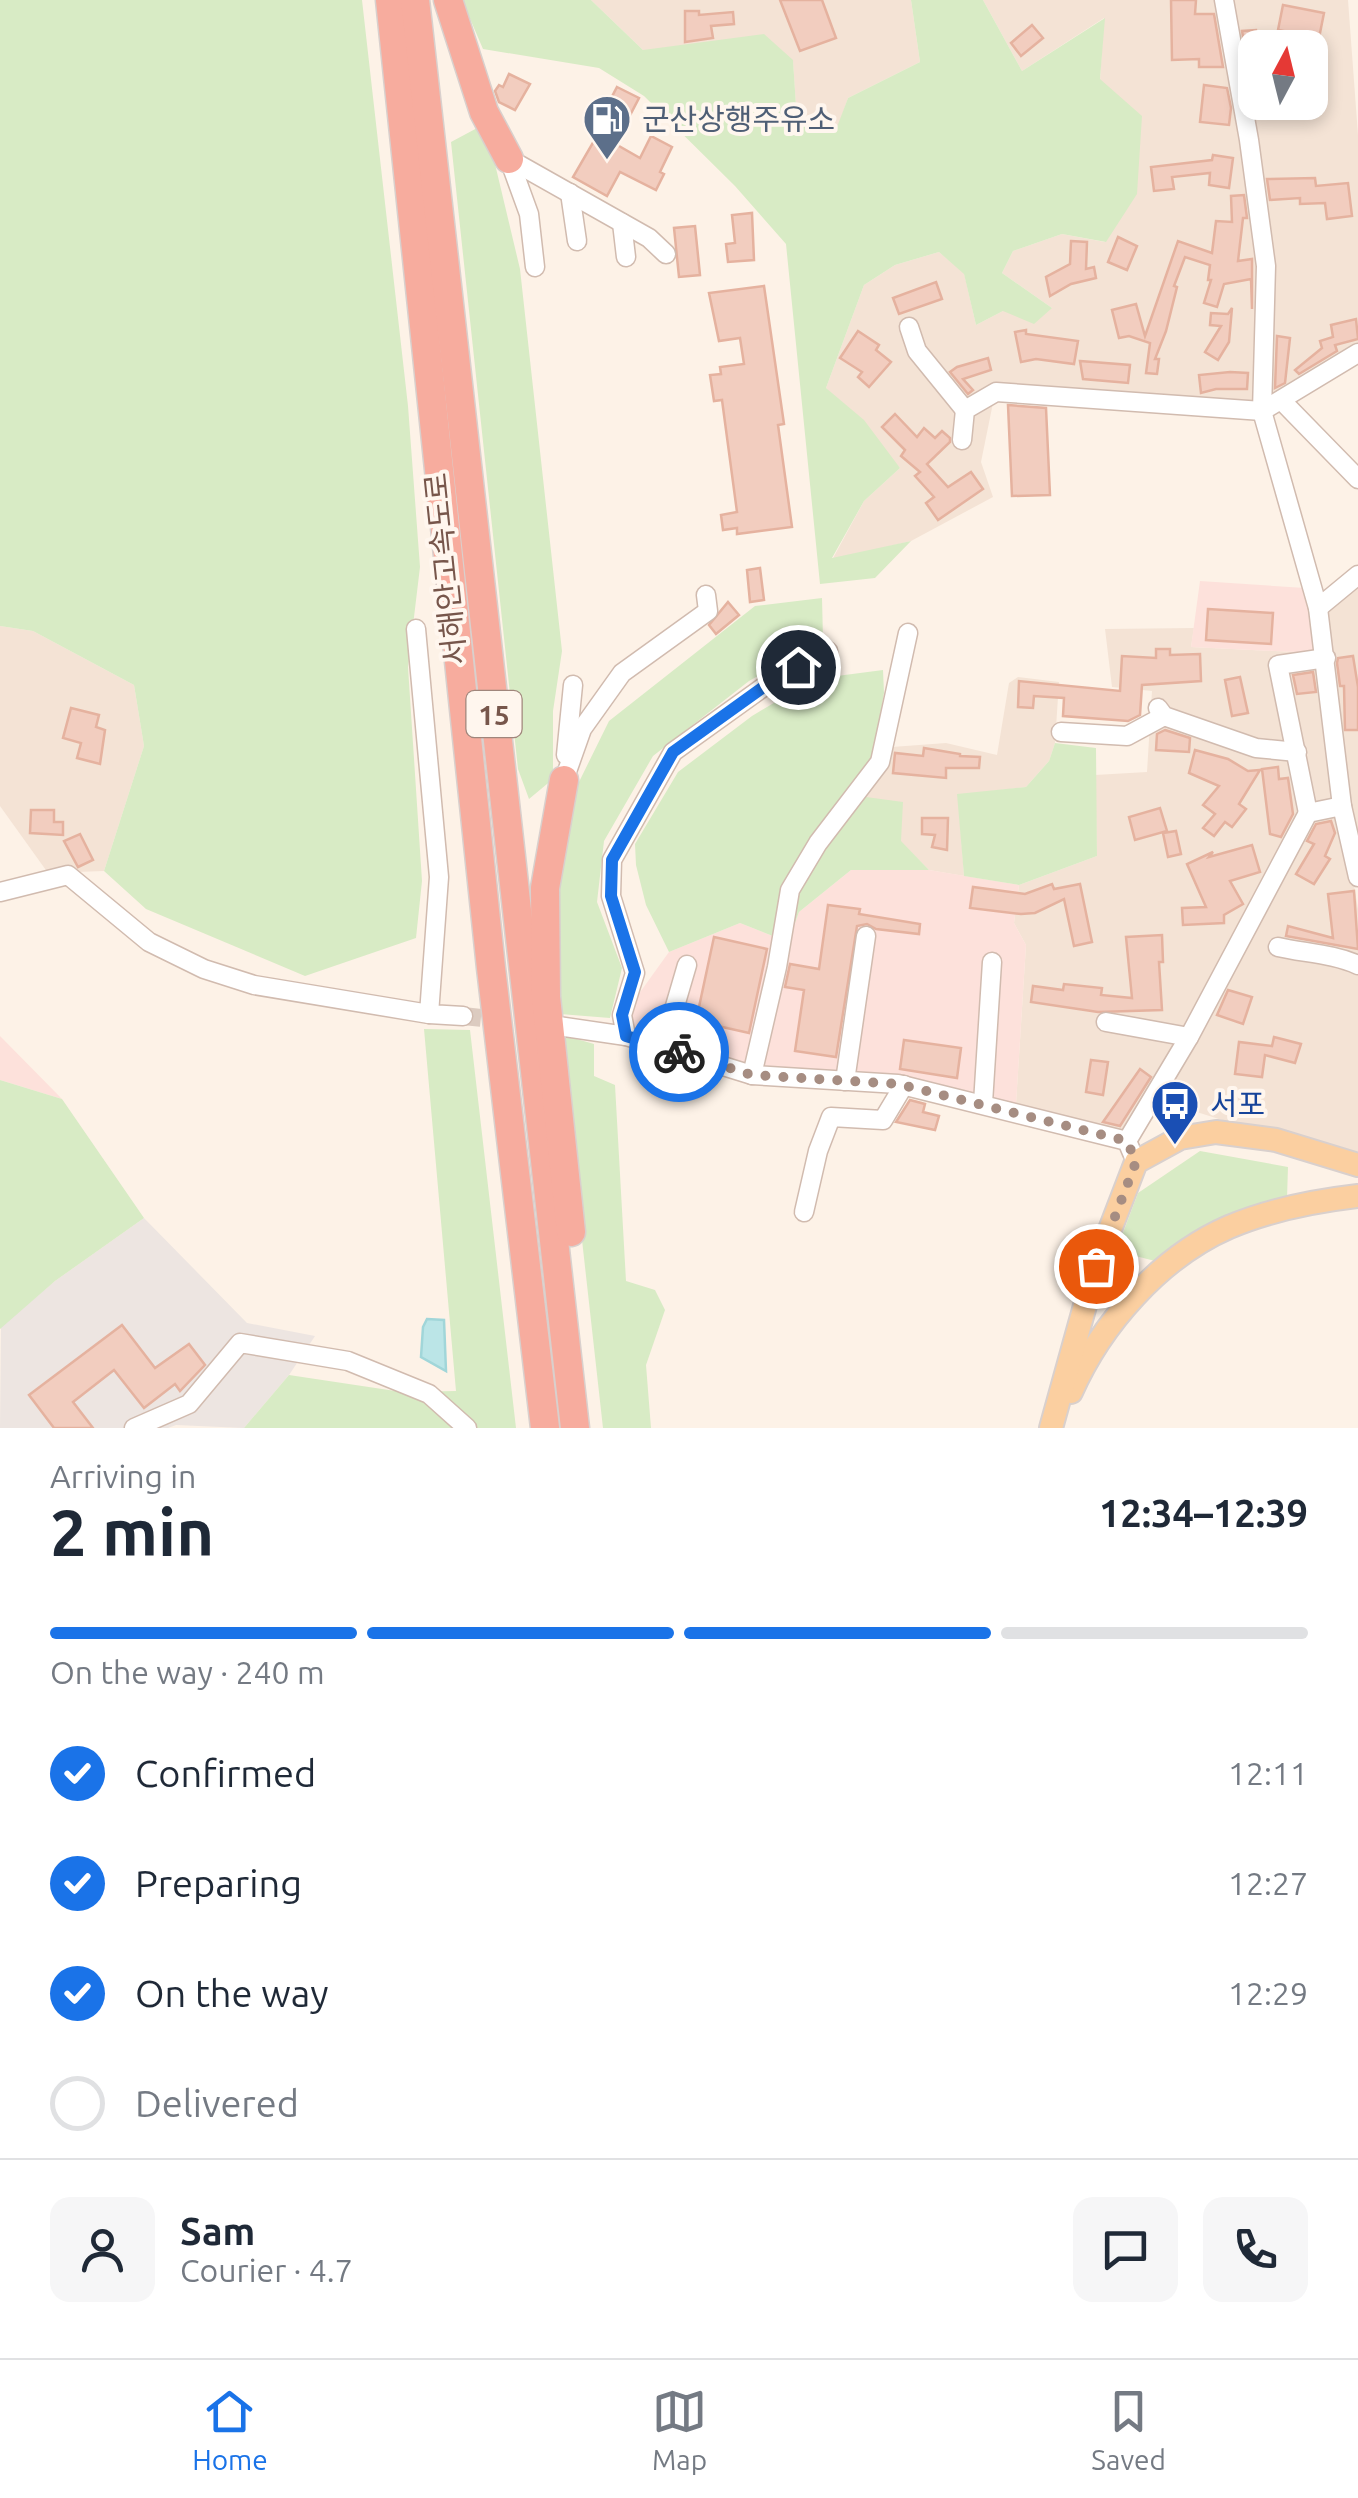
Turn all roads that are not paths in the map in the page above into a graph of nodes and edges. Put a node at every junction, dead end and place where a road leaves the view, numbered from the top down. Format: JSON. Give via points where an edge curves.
{"nodes":[{"id":1,"x":390,"y":0,"type":"edge"},
{"id":2,"x":416,"y":0,"type":"edge"},
{"id":3,"x":448,"y":0,"type":"edge"},
{"id":4,"x":1224,"y":0,"type":"edge"},
{"id":5,"x":510,"y":159,"type":"junction"},
{"id":6,"x":570,"y":193,"type":"junction"},
{"id":7,"x":622,"y":223,"type":"junction"},
{"id":8,"x":576,"y":241,"type":"dead end"},
{"id":9,"x":666,"y":254,"type":"dead end"},
{"id":10,"x":626,"y":257,"type":"dead end"},
{"id":11,"x":535,"y":267,"type":"dead end"},
{"id":12,"x":909,"y":327,"type":"dead end"},
{"id":13,"x":1358,"y":353,"type":"edge"},
{"id":14,"x":1281,"y":400,"type":"junction"},
{"id":15,"x":966,"y":410,"type":"junction"},
{"id":16,"x":1262,"y":411,"type":"junction"},
{"id":17,"x":962,"y":440,"type":"dead end"},
{"id":18,"x":1358,"y":479,"type":"edge"},
{"id":19,"x":1358,"y":575,"type":"edge"},
{"id":20,"x":706,"y":595,"type":"dead end"},
{"id":21,"x":1318,"y":608,"type":"junction"},
{"id":22,"x":416,"y":629,"type":"dead end"},
{"id":23,"x":908,"y":633,"type":"dead end"},
{"id":24,"x":828,"y":651,"type":"dead end"},
{"id":25,"x":617,"y":654,"type":"dead end"},
{"id":26,"x":1326,"y":658,"type":"junction"},
{"id":27,"x":631,"y":659,"type":"junction"},
{"id":28,"x":573,"y":685,"type":"dead end"},
{"id":29,"x":1061,"y":732,"type":"dead end"},
{"id":30,"x":1297,"y":752,"type":"junction"},
{"id":31,"x":564,"y":780,"type":"junction"},
{"id":32,"x":1342,"y":806,"type":"junction"},
{"id":33,"x":1308,"y":813,"type":"junction"},
{"id":34,"x":1358,"y":877,"type":"edge"},
{"id":35,"x":0,"y":892,"type":"edge"},
{"id":36,"x":866,"y":936,"type":"dead end"},
{"id":37,"x":1278,"y":947,"type":"dead end"},
{"id":38,"x":992,"y":962,"type":"dead end"},
{"id":39,"x":687,"y":965,"type":"dead end"},
{"id":40,"x":1358,"y":965,"type":"edge"},
{"id":41,"x":429,"y":1014,"type":"junction"},
{"id":42,"x":463,"y":1016,"type":"tunnel mouth"},
{"id":43,"x":1106,"y":1022,"type":"dead end"},
{"id":44,"x":558,"y":1026,"type":"tunnel mouth"},
{"id":45,"x":626,"y":1036,"type":"junction"},
{"id":46,"x":1190,"y":1037,"type":"junction"},
{"id":47,"x":663,"y":1047,"type":"junction"},
{"id":48,"x":752,"y":1075,"type":"junction"},
{"id":49,"x":845,"y":1081,"type":"junction"},
{"id":50,"x":904,"y":1086,"type":"junction"},
{"id":51,"x":984,"y":1103,"type":"junction"},
{"id":52,"x":1132,"y":1152,"type":"junction"},
{"id":53,"x":1358,"y":1166,"type":"edge"},
{"id":54,"x":1358,"y":1196,"type":"edge"},
{"id":55,"x":804,"y":1212,"type":"dead end"},
{"id":56,"x":134,"y":1428,"type":"edge"},
{"id":57,"x":468,"y":1428,"type":"edge"},
{"id":58,"x":545,"y":1428,"type":"edge"},
{"id":59,"x":575,"y":1428,"type":"edge"},
{"id":60,"x":585,"y":1428,"type":"edge"},
{"id":61,"x":1054,"y":1428,"type":"edge"}],
"edges":[{"from":1,"to":58,"type":"highway","name":"서해안고속도로","number":"15","via":[[490,968]]},
{"from":2,"to":59,"type":"highway","name":"서해안고속도로","number":"15"},
{"from":3,"to":5,"type":"highway","via":[[484,112]]},
{"from":4,"to":16,"type":"street","via":[[1266,266]]},
{"from":5,"to":6,"type":"street"},
{"from":5,"to":11,"type":"street","via":[[529,214]]},
{"from":6,"to":7,"type":"street"},
{"from":6,"to":8,"type":"street"},
{"from":7,"to":9,"type":"street"},
{"from":7,"to":10,"type":"street"},
{"from":12,"to":15,"type":"street","via":[[917,350]]},
{"from":13,"to":14,"type":"street"},
{"from":14,"to":16,"type":"street"},
{"from":14,"to":18,"type":"street"},
{"from":15,"to":16,"type":"street","via":[[996,392]]},
{"from":15,"to":17,"type":"street"},
{"from":16,"to":21,"type":"street"},
{"from":19,"to":21,"type":"street"},
{"from":20,"to":27,"type":"street","via":[[708,611],[670,627]]},
{"from":21,"to":26,"type":"street"},
{"from":22,"to":41,"type":"street","via":[[439,877]]},
{"from":23,"to":48,"type":"street","via":[[880,762],[790,890]]},
{"from":24,"to":45,"type":"street","via":[[769,683],[673,752],[612,860],[611,896],[635,972],[622,1015]]},
{"from":25,"to":27,"type":"street"},
{"from":26,"to":30,"type":"street","via":[[1278,666]]},
{"from":26,"to":32,"type":"street"},
{"from":27,"to":31,"type":"street","via":[[582,729]]},
{"from":28,"to":31,"type":"street"},
{"from":29,"to":30,"type":"street","via":[[1127,736],[1161,712],[1256,748]]},
{"from":30,"to":33,"type":"street"},
{"from":31,"to":60,"type":"highway","via":[[545,888],[546,997],[586,1370]]},
{"from":32,"to":33,"type":"street"},
{"from":32,"to":34,"type":"street"},
{"from":33,"to":46,"type":"street"},
{"from":35,"to":41,"type":"street","via":[[68,875],[149,942],[204,969],[254,985]]},
{"from":36,"to":49,"type":"street"},
{"from":37,"to":40,"type":"street"},
{"from":38,"to":51,"type":"street"},
{"from":39,"to":47,"type":"street"},
{"from":41,"to":42,"type":"street"},
{"from":43,"to":46,"type":"street"},
{"from":44,"to":45,"type":"street"},
{"from":45,"to":47,"type":"street"},
{"from":46,"to":52,"type":"street"},
{"from":47,"to":48,"type":"street"},
{"from":48,"to":49,"type":"street"},
{"from":49,"to":50,"type":"street"},
{"from":50,"to":51,"type":"street"},
{"from":50,"to":55,"type":"street","via":[[883,1120],[831,1116]]},
{"from":51,"to":52,"type":"street"},
{"from":52,"to":53,"type":"main road","via":[[1216,1132],[1276,1140]]},
{"from":52,"to":61,"type":"main road"},
{"from":54,"to":61,"type":"main road","via":[[1228,1227],[1171,1263],[1108,1325]]},
{"from":56,"to":57,"type":"street","via":[[189,1404],[240,1343],[348,1360],[429,1394]]}]}
